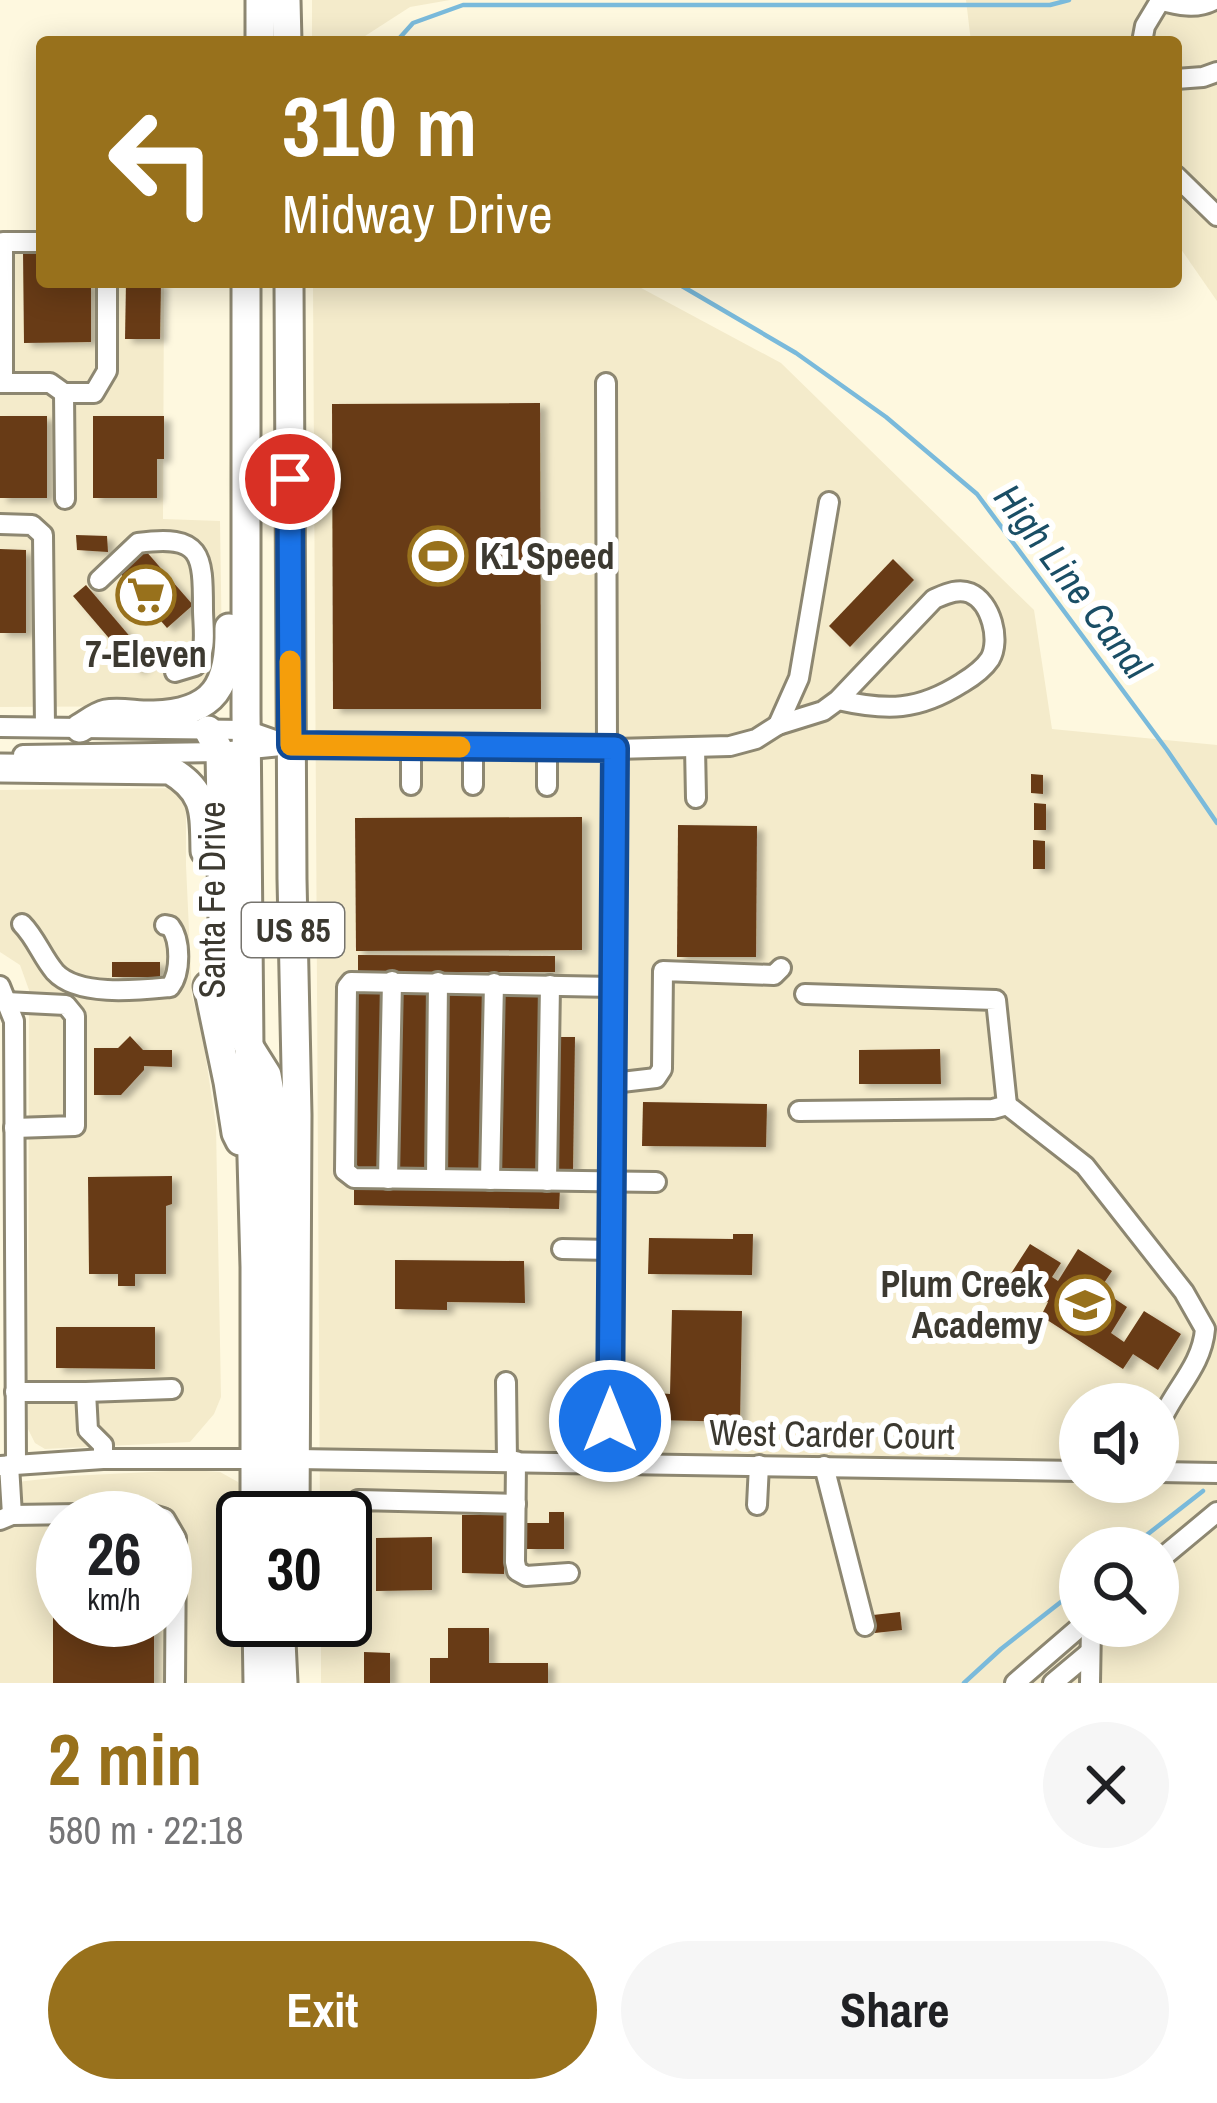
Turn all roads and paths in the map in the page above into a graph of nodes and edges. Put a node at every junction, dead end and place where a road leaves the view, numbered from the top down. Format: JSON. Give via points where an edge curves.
{"nodes":[{"id":1,"x":244,"y":0,"type":"edge"},
{"id":2,"x":260,"y":0,"type":"edge"},
{"id":3,"x":286,"y":0,"type":"edge"},
{"id":4,"x":1160,"y":0,"type":"edge"},
{"id":5,"x":1214,"y":0,"type":"edge"},
{"id":6,"x":245,"y":36,"type":"edge"},
{"id":7,"x":260,"y":36,"type":"edge"},
{"id":8,"x":287,"y":36,"type":"edge"},
{"id":9,"x":1143,"y":36,"type":"edge"},
{"id":10,"x":1217,"y":72,"type":"edge"},
{"id":11,"x":1182,"y":78,"type":"edge"},
{"id":12,"x":1182,"y":182,"type":"edge"},
{"id":13,"x":1217,"y":216,"type":"edge"},
{"id":14,"x":36,"y":242,"type":"edge"},
{"id":15,"x":107,"y":288,"type":"edge"},
{"id":16,"x":245,"y":288,"type":"edge"},
{"id":17,"x":274,"y":288,"type":"edge"},
{"id":18,"x":289,"y":288,"type":"edge"},
{"id":19,"x":246,"y":338,"type":"junction"},
{"id":20,"x":289,"y":348,"type":"junction"},
{"id":21,"x":1,"y":383,"type":"edge"},
{"id":22,"x":606,"y":383,"type":"dead end"},
{"id":23,"x":64,"y":393,"type":"junction"},
{"id":24,"x":65,"y":499,"type":"dead end"},
{"id":25,"x":829,"y":502,"type":"dead end"},
{"id":26,"x":0,"y":524,"type":"edge"},
{"id":27,"x":99,"y":580,"type":"dead end"},
{"id":28,"x":175,"y":672,"type":"dead end"},
{"id":29,"x":838,"y":700,"type":"junction"},
{"id":30,"x":778,"y":725,"type":"junction"},
{"id":31,"x":0,"y":727,"type":"edge"},
{"id":32,"x":45,"y":727,"type":"junction"},
{"id":33,"x":80,"y":728,"type":"junction"},
{"id":34,"x":230,"y":741,"type":"junction"},
{"id":35,"x":291,"y":745,"type":"junction"},
{"id":36,"x":411,"y":747,"type":"junction"},
{"id":37,"x":473,"y":747,"type":"junction"},
{"id":38,"x":695,"y":747,"type":"junction"},
{"id":39,"x":547,"y":748,"type":"junction"},
{"id":40,"x":611,"y":748,"type":"junction"},
{"id":41,"x":0,"y":756,"type":"edge"},
{"id":42,"x":0,"y":768,"type":"edge"},
{"id":43,"x":411,"y":785,"type":"dead end"},
{"id":44,"x":473,"y":785,"type":"dead end"},
{"id":45,"x":548,"y":786,"type":"dead end"},
{"id":46,"x":696,"y":798,"type":"dead end"},
{"id":47,"x":22,"y":923,"type":"dead end"},
{"id":48,"x":165,"y":925,"type":"dead end"},
{"id":49,"x":781,"y":968,"type":"dead end"},
{"id":50,"x":392,"y":982,"type":"junction"},
{"id":51,"x":437,"y":982,"type":"junction"},
{"id":52,"x":494,"y":983,"type":"junction"},
{"id":53,"x":550,"y":985,"type":"junction"},
{"id":54,"x":614,"y":987,"type":"junction"},
{"id":55,"x":3,"y":994,"type":"edge"},
{"id":56,"x":805,"y":994,"type":"dead end"},
{"id":57,"x":249,"y":1049,"type":"junction"},
{"id":58,"x":613,"y":1083,"type":"junction"},
{"id":59,"x":1007,"y":1105,"type":"junction"},
{"id":60,"x":799,"y":1111,"type":"dead end"},
{"id":61,"x":14,"y":1128,"type":"junction"},
{"id":62,"x":252,"y":1165,"type":"junction"},
{"id":63,"x":388,"y":1179,"type":"junction"},
{"id":64,"x":436,"y":1179,"type":"junction"},
{"id":65,"x":490,"y":1180,"type":"junction"},
{"id":66,"x":548,"y":1181,"type":"junction"},
{"id":67,"x":612,"y":1182,"type":"junction"},
{"id":68,"x":656,"y":1182,"type":"dead end"},
{"id":69,"x":562,"y":1249,"type":"dead end"},
{"id":70,"x":611,"y":1250,"type":"junction"},
{"id":71,"x":506,"y":1382,"type":"dead end"},
{"id":72,"x":172,"y":1389,"type":"dead end"},
{"id":73,"x":1179,"y":1390,"type":"edge"},
{"id":74,"x":15,"y":1392,"type":"junction"},
{"id":75,"x":86,"y":1392,"type":"junction"},
{"id":76,"x":103,"y":1459,"type":"junction"},
{"id":77,"x":255,"y":1459,"type":"junction"},
{"id":78,"x":296,"y":1459,"type":"junction"},
{"id":79,"x":412,"y":1459,"type":"junction"},
{"id":80,"x":512,"y":1461,"type":"junction"},
{"id":81,"x":610,"y":1463,"type":"junction"},
{"id":82,"x":8,"y":1465,"type":"edge"},
{"id":83,"x":759,"y":1466,"type":"junction"},
{"id":84,"x":824,"y":1466,"type":"junction"},
{"id":85,"x":1059,"y":1471,"type":"edge"},
{"id":86,"x":1179,"y":1472,"type":"edge"},
{"id":87,"x":1217,"y":1473,"type":"edge"},
{"id":88,"x":255,"y":1491,"type":"edge"},
{"id":89,"x":277,"y":1491,"type":"edge"},
{"id":90,"x":295,"y":1491,"type":"edge"},
{"id":91,"x":372,"y":1500,"type":"edge"},
{"id":92,"x":411,"y":1500,"type":"junction"},
{"id":93,"x":516,"y":1504,"type":"junction"},
{"id":94,"x":758,"y":1505,"type":"dead end"},
{"id":95,"x":1217,"y":1512,"type":"edge"},
{"id":96,"x":36,"y":1516,"type":"edge"},
{"id":97,"x":6,"y":1517,"type":"edge"},
{"id":98,"x":1179,"y":1544,"type":"edge"},
{"id":99,"x":569,"y":1573,"type":"dead end"},
{"id":100,"x":865,"y":1626,"type":"dead end"},
{"id":101,"x":1059,"y":1645,"type":"edge"},
{"id":102,"x":175,"y":1647,"type":"edge"},
{"id":103,"x":258,"y":1647,"type":"edge"},
{"id":104,"x":281,"y":1647,"type":"edge"},
{"id":105,"x":296,"y":1647,"type":"edge"},
{"id":106,"x":1090,"y":1647,"type":"edge"},
{"id":107,"x":1090,"y":1652,"type":"junction"},
{"id":108,"x":175,"y":1683,"type":"edge"},
{"id":109,"x":259,"y":1683,"type":"edge"},
{"id":110,"x":283,"y":1683,"type":"edge"},
{"id":111,"x":297,"y":1683,"type":"edge"},
{"id":112,"x":1015,"y":1683,"type":"edge"},
{"id":113,"x":1053,"y":1683,"type":"edge"},
{"id":114,"x":1090,"y":1683,"type":"edge"}],
"edges":[{"from":1,"to":6,"type":"highway"},
{"from":2,"to":7,"type":"highway"},
{"from":3,"to":8,"type":"highway"},
{"from":4,"to":5,"type":"street"},
{"from":4,"to":9,"type":"street"},
{"from":10,"to":11,"type":"street"},
{"from":12,"to":13,"type":"street"},
{"from":14,"to":21,"type":"street","via":[[2,242]]},
{"from":15,"to":23,"type":"street","via":[[107,371],[94,393]]},
{"from":16,"to":19,"type":"highway"},
{"from":17,"to":20,"type":"highway"},
{"from":18,"to":20,"type":"highway","number":"US 85"},
{"from":19,"to":33,"type":"highway","via":[[228,404],[225,677],[205,704],[185,712],[106,714]]},
{"from":19,"to":34,"type":"highway"},
{"from":20,"to":35,"type":"highway","number":"US 85"},
{"from":21,"to":23,"type":"street","via":[[50,383]]},
{"from":22,"to":40,"type":"street"},
{"from":23,"to":24,"type":"street"},
{"from":25,"to":30,"type":"street","via":[[800,678]]},
{"from":26,"to":32,"type":"street","via":[[32,524],[43,535]]},
{"from":27,"to":28,"type":"street","via":[[138,543],[180,543],[196,554],[203,567],[203,650],[195,666]]},
{"from":29,"to":29,"type":"street","via":[[901,708],[939,697],[991,658],[992,620],[969,592],[934,598]]},
{"from":29,"to":30,"type":"street"},
{"from":30,"to":38,"type":"street","via":[[743,743]]},
{"from":31,"to":32,"type":"street"},
{"from":32,"to":33,"type":"street"},
{"from":33,"to":34,"type":"street"},
{"from":34,"to":35,"type":"street"},
{"from":34,"to":41,"type":"street"},
{"from":34,"to":57,"type":"highway","via":[[224,976]]},
{"from":35,"to":36,"type":"street"},
{"from":35,"to":78,"type":"highway","number":"US 85"},
{"from":36,"to":37,"type":"street"},
{"from":36,"to":43,"type":"street"},
{"from":37,"to":39,"type":"street"},
{"from":37,"to":44,"type":"street"},
{"from":38,"to":40,"type":"street"},
{"from":38,"to":46,"type":"street"},
{"from":39,"to":40,"type":"street"},
{"from":39,"to":45,"type":"street"},
{"from":40,"to":54,"type":"street"},
{"from":42,"to":62,"type":"highway","via":[[170,770],[199,797],[208,987],[236,1133]]},
{"from":47,"to":48,"type":"street","via":[[58,976],[86,988],[170,987],[177,937]]},
{"from":49,"to":58,"type":"street","via":[[774,975],[663,971],[662,1069],[656,1078]]},
{"from":50,"to":51,"type":"street"},
{"from":50,"to":63,"type":"street"},
{"from":50,"to":63,"type":"street","via":[[347,987],[345,1171]]},
{"from":51,"to":52,"type":"street"},
{"from":51,"to":64,"type":"street"},
{"from":52,"to":53,"type":"street"},
{"from":52,"to":65,"type":"street"},
{"from":53,"to":54,"type":"street"},
{"from":53,"to":66,"type":"street"},
{"from":54,"to":58,"type":"street"},
{"from":55,"to":61,"type":"street","via":[[14,1022]]},
{"from":55,"to":61,"type":"street","via":[[67,1005],[75,1016],[75,1126]]},
{"from":56,"to":59,"type":"street","via":[[996,1000]]},
{"from":57,"to":62,"type":"highway","name":"Santa Fe Drive"},
{"from":57,"to":89,"type":"highway","via":[[267,1075],[272,1109]]},
{"from":58,"to":67,"type":"street"},
{"from":59,"to":60,"type":"street"},
{"from":59,"to":73,"type":"street","via":[[1085,1166],[1184,1292],[1205,1329],[1199,1359]]},
{"from":61,"to":74,"type":"street"},
{"from":62,"to":77,"type":"highway","name":"Santa Fe Drive"},
{"from":63,"to":64,"type":"street"},
{"from":64,"to":65,"type":"street"},
{"from":65,"to":66,"type":"street"},
{"from":66,"to":67,"type":"street"},
{"from":67,"to":68,"type":"street"},
{"from":67,"to":70,"type":"street"},
{"from":69,"to":70,"type":"street"},
{"from":70,"to":81,"type":"street"},
{"from":71,"to":80,"type":"street"},
{"from":72,"to":75,"type":"street"},
{"from":74,"to":75,"type":"street"},
{"from":74,"to":82,"type":"street"},
{"from":75,"to":76,"type":"street","via":[[88,1430],[103,1445]]},
{"from":76,"to":77,"type":"street"},
{"from":76,"to":82,"type":"street"},
{"from":77,"to":88,"type":"highway","name":"Santa Fe Drive"},
{"from":78,"to":79,"type":"street","name":"West Carder Court"},
{"from":78,"to":90,"type":"highway","number":"US 85"},
{"from":79,"to":80,"type":"street","name":"West Carder Court"},
{"from":79,"to":92,"type":"street"},
{"from":80,"to":81,"type":"street","name":"West Carder Court"},
{"from":80,"to":93,"type":"street"},
{"from":81,"to":83,"type":"street","name":"West Carder Court"},
{"from":82,"to":97,"type":"street"},
{"from":83,"to":84,"type":"street","name":"West Carder Court"},
{"from":83,"to":94,"type":"street"},
{"from":84,"to":85,"type":"street","name":"West Carder Court"},
{"from":84,"to":100,"type":"street"},
{"from":86,"to":87,"type":"street"},
{"from":91,"to":92,"type":"street"},
{"from":92,"to":93,"type":"street"},
{"from":93,"to":99,"type":"street","via":[[518,1571]]},
{"from":95,"to":98,"type":"street"},
{"from":96,"to":97,"type":"street"},
{"from":101,"to":112,"type":"street"},
{"from":102,"to":108,"type":"street"},
{"from":103,"to":109,"type":"highway"},
{"from":104,"to":110,"type":"highway"},
{"from":105,"to":111,"type":"highway"},
{"from":106,"to":107,"type":"street"},
{"from":107,"to":113,"type":"street"},
{"from":107,"to":114,"type":"street"}]}
